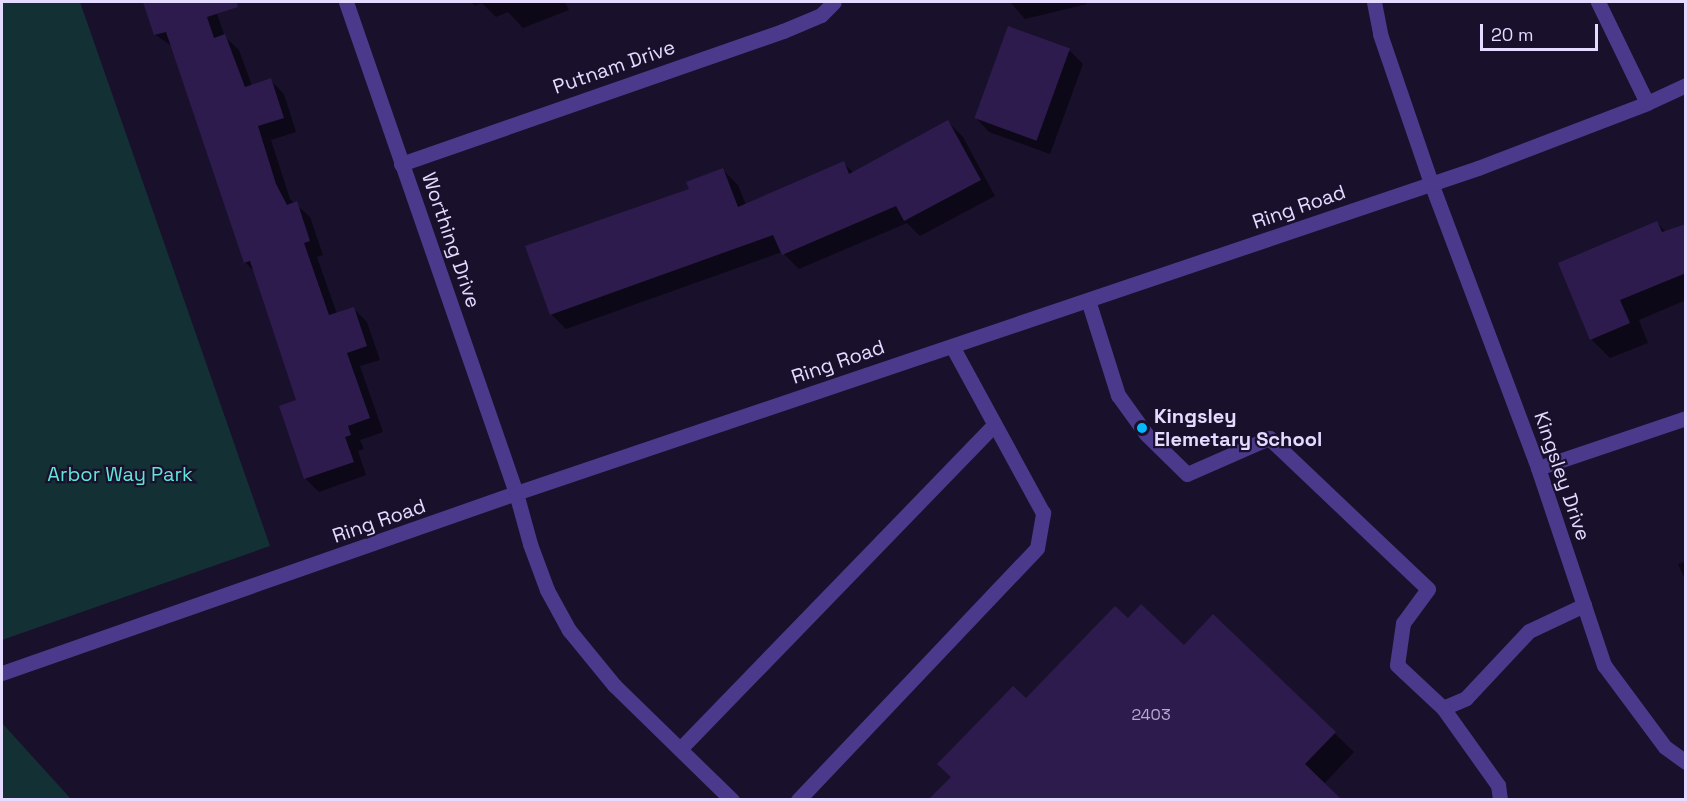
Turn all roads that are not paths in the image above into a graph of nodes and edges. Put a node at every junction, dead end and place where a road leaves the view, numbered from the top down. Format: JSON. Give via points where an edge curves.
{"nodes":[{"id":1,"x":346,"y":2,"type":"edge"},
{"id":2,"x":834,"y":2,"type":"edge"},
{"id":3,"x":1374,"y":2,"type":"edge"},
{"id":4,"x":1598,"y":2,"type":"edge"},
{"id":5,"x":1686,"y":85,"type":"edge"},
{"id":6,"x":1647,"y":103,"type":"junction"},
{"id":7,"x":401,"y":164,"type":"junction"},
{"id":8,"x":1431,"y":183,"type":"junction"},
{"id":9,"x":1088,"y":300,"type":"junction"},
{"id":10,"x":952,"y":346,"type":"junction"},
{"id":11,"x":1686,"y":418,"type":"edge"},
{"id":12,"x":993,"y":426,"type":"junction"},
{"id":13,"x":1538,"y":468,"type":"junction"},
{"id":14,"x":516,"y":493,"type":"junction"},
{"id":15,"x":1584,"y":605,"type":"junction"},
{"id":16,"x":2,"y":673,"type":"edge"},
{"id":17,"x":1443,"y":708,"type":"junction"},
{"id":18,"x":680,"y":749,"type":"junction"},
{"id":19,"x":1686,"y":762,"type":"edge"},
{"id":20,"x":732,"y":800,"type":"edge"},
{"id":21,"x":798,"y":800,"type":"edge"},
{"id":22,"x":1500,"y":800,"type":"edge"}],
"edges":[{"from":1,"to":7,"type":"street","name":"Worthing Drive"},
{"from":2,"to":7,"type":"street","name":"Putnam Drive","via":[[821,15],[783,31]]},
{"from":3,"to":8,"type":"street","name":"Kingsley Drive","via":[[1380,34]]},
{"from":4,"to":6,"type":"street"},
{"from":5,"to":6,"type":"street","name":"Ring Road"},
{"from":6,"to":8,"type":"street","name":"Ring Road"},
{"from":7,"to":14,"type":"street","name":"Worthing Drive"},
{"from":8,"to":9,"type":"street","name":"Ring Road"},
{"from":8,"to":13,"type":"street","name":"Kingsley Drive"},
{"from":9,"to":10,"type":"street","name":"Ring Road"},
{"from":9,"to":17,"type":"street","via":[[1118,395],[1146,435],[1187,474],[1269,438],[1428,589],[1403,623],[1397,665]]},
{"from":10,"to":12,"type":"street","via":[[979,390]]},
{"from":10,"to":14,"type":"street","name":"Ring Road"},
{"from":11,"to":13,"type":"street"},
{"from":12,"to":18,"type":"street"},
{"from":12,"to":21,"type":"street","via":[[1043,513],[1037,548]]},
{"from":13,"to":15,"type":"street","name":"Kingsley Drive"},
{"from":14,"to":16,"type":"street","name":"Ring Road"},
{"from":14,"to":18,"type":"street","name":"Worthing Drive","via":[[537,562],[569,630],[614,685]]},
{"from":15,"to":17,"type":"street","via":[[1529,631],[1466,698]]},
{"from":15,"to":19,"type":"street","name":"Kingsley Drive","via":[[1604,665],[1665,747]]},
{"from":17,"to":22,"type":"street","via":[[1498,785]]},
{"from":18,"to":20,"type":"street","name":"Worthing Drive"}]}
